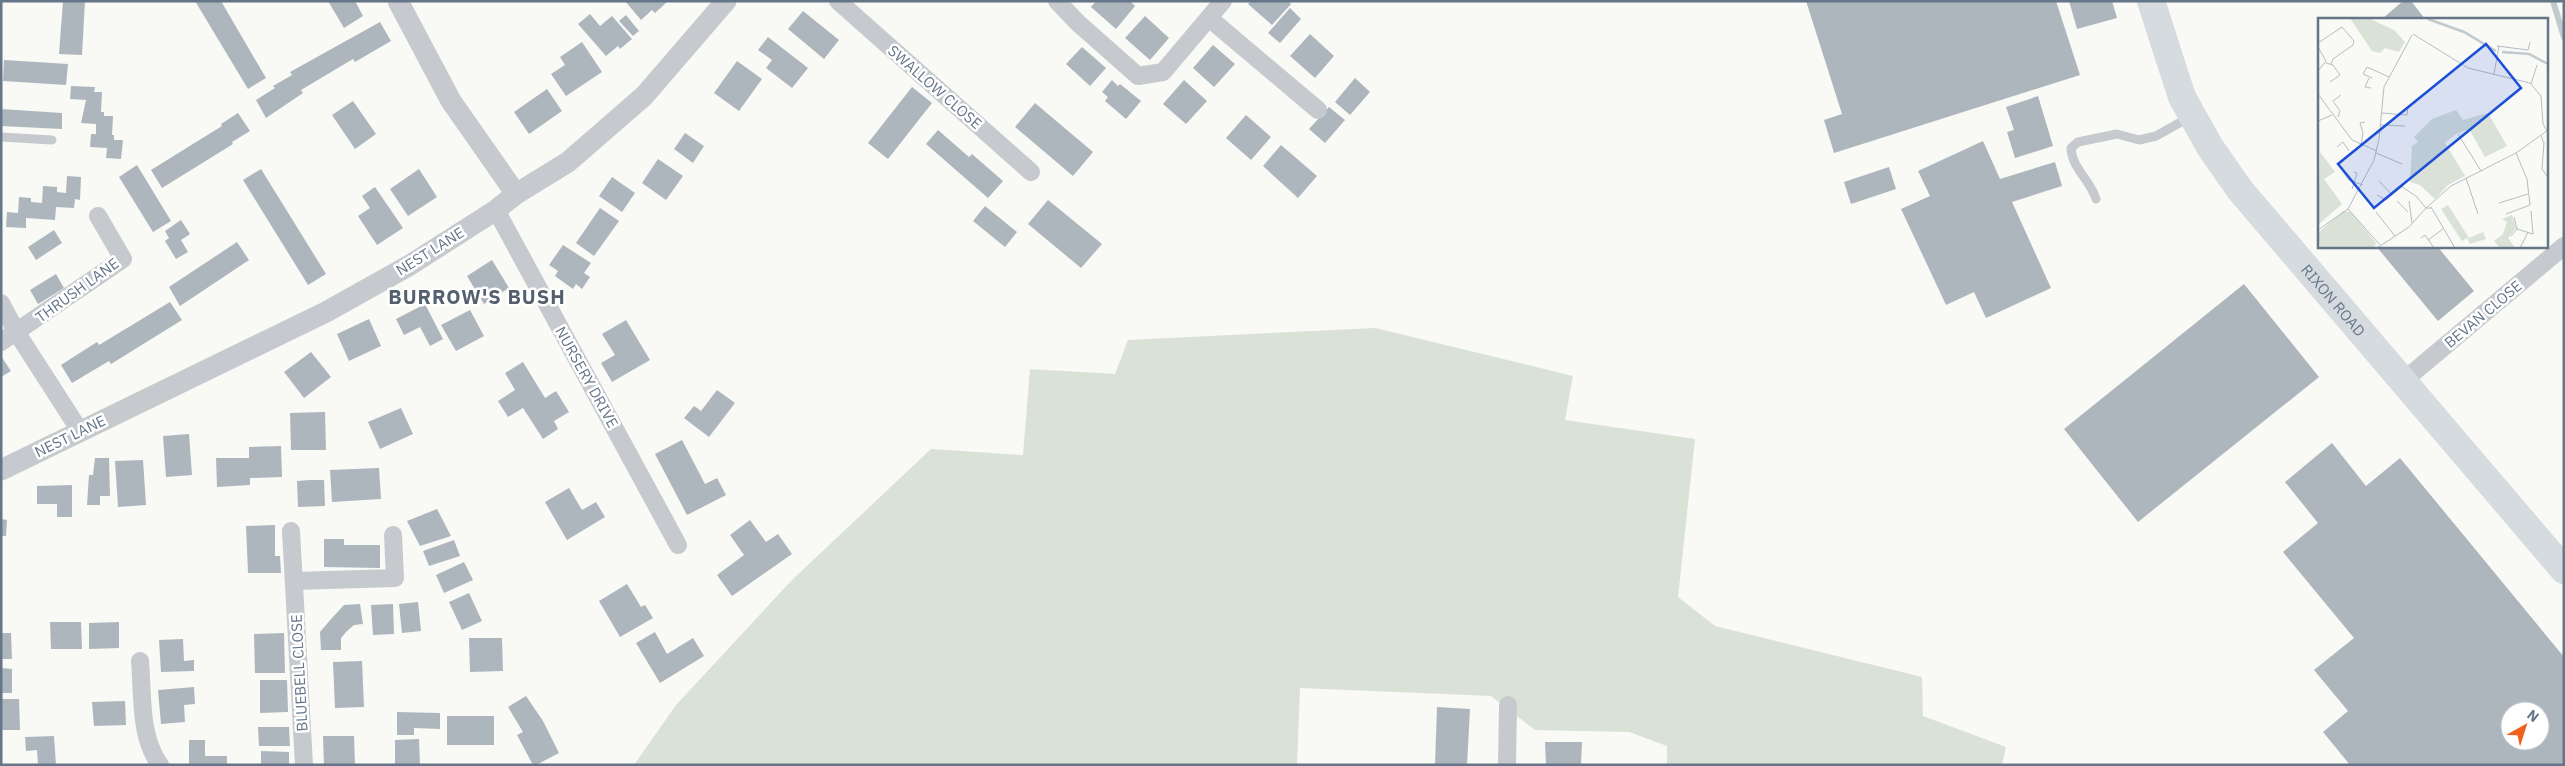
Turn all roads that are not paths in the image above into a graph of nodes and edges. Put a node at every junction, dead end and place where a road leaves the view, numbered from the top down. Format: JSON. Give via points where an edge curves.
{"nodes":[{"id":1,"x":398,"y":1,"type":"edge"},
{"id":2,"x":726,"y":1,"type":"edge"},
{"id":3,"x":838,"y":1,"type":"edge"},
{"id":4,"x":1057,"y":1,"type":"edge"},
{"id":5,"x":1223,"y":1,"type":"edge"},
{"id":6,"x":2151,"y":1,"type":"edge"},
{"id":7,"x":1210,"y":18,"type":"junction"},
{"id":8,"x":1318,"y":110,"type":"dead end"},
{"id":9,"x":2192,"y":115,"type":"junction"},
{"id":10,"x":1,"y":137,"type":"edge"},
{"id":11,"x":52,"y":140,"type":"dead end"},
{"id":12,"x":1031,"y":172,"type":"dead end"},
{"id":13,"x":516,"y":194,"type":"junction"},
{"id":14,"x":2096,"y":198,"type":"dead end"},
{"id":15,"x":496,"y":210,"type":"junction"},
{"id":16,"x":98,"y":216,"type":"dead end"},
{"id":17,"x":2564,"y":246,"type":"edge"},
{"id":18,"x":1,"y":303,"type":"edge"},
{"id":19,"x":17,"y":333,"type":"junction"},
{"id":20,"x":1,"y":342,"type":"edge"},
{"id":21,"x":2402,"y":382,"type":"junction"},
{"id":22,"x":80,"y":431,"type":"junction"},
{"id":23,"x":1,"y":470,"type":"edge"},
{"id":24,"x":291,"y":531,"type":"dead end"},
{"id":25,"x":393,"y":534,"type":"dead end"},
{"id":26,"x":678,"y":545,"type":"dead end"},
{"id":27,"x":2564,"y":570,"type":"edge"},
{"id":28,"x":294,"y":581,"type":"junction"},
{"id":29,"x":140,"y":660,"type":"dead end"},
{"id":30,"x":1508,"y":705,"type":"dead end"},
{"id":31,"x":160,"y":765,"type":"edge"},
{"id":32,"x":304,"y":765,"type":"edge"},
{"id":33,"x":1507,"y":765,"type":"edge"}],
"edges":[{"from":1,"to":13,"type":"street","via":[[451,102]]},
{"from":2,"to":13,"type":"street","name":"NEST LANE","via":[[644,96],[568,162]]},
{"from":3,"to":12,"type":"street","name":"SWALLOW CLOSE"},
{"from":4,"to":7,"type":"street","via":[[1138,76],[1163,72]]},
{"from":5,"to":7,"type":"street"},
{"from":6,"to":9,"type":"main road","name":"RIXON ROAD","via":[[2182,97]]},
{"from":7,"to":8,"type":"street"},
{"from":9,"to":14,"type":"lane","via":[[2156,136],[2139,140],[2117,134],[2078,142],[2071,148],[2078,172],[2092,186]]},
{"from":9,"to":21,"type":"main road","name":"RIXON ROAD","via":[[2240,190]]},
{"from":10,"to":11,"type":"lane"},
{"from":13,"to":15,"type":"street","name":"NEST LANE"},
{"from":15,"to":22,"type":"street","name":"NEST LANE","via":[[410,265],[326,312]]},
{"from":15,"to":26,"type":"street","name":"NURSERY DRIVE"},
{"from":16,"to":19,"type":"street","name":"THRUSH LANE","via":[[123,259]]},
{"from":17,"to":21,"type":"street","name":"BEVAN CLOSE"},
{"from":18,"to":19,"type":"street"},
{"from":19,"to":20,"type":"street","name":"THRUSH LANE"},
{"from":19,"to":22,"type":"street"},
{"from":21,"to":27,"type":"main road","name":"RIXON ROAD"},
{"from":22,"to":23,"type":"street","name":"NEST LANE"},
{"from":24,"to":28,"type":"street","name":"BLUEBELL CLOSE"},
{"from":25,"to":28,"type":"street","via":[[395,578]]},
{"from":28,"to":32,"type":"street","name":"BLUEBELL CLOSE"},
{"from":29,"to":31,"type":"street","via":[[145,732]]},
{"from":30,"to":33,"type":"street"}]}
